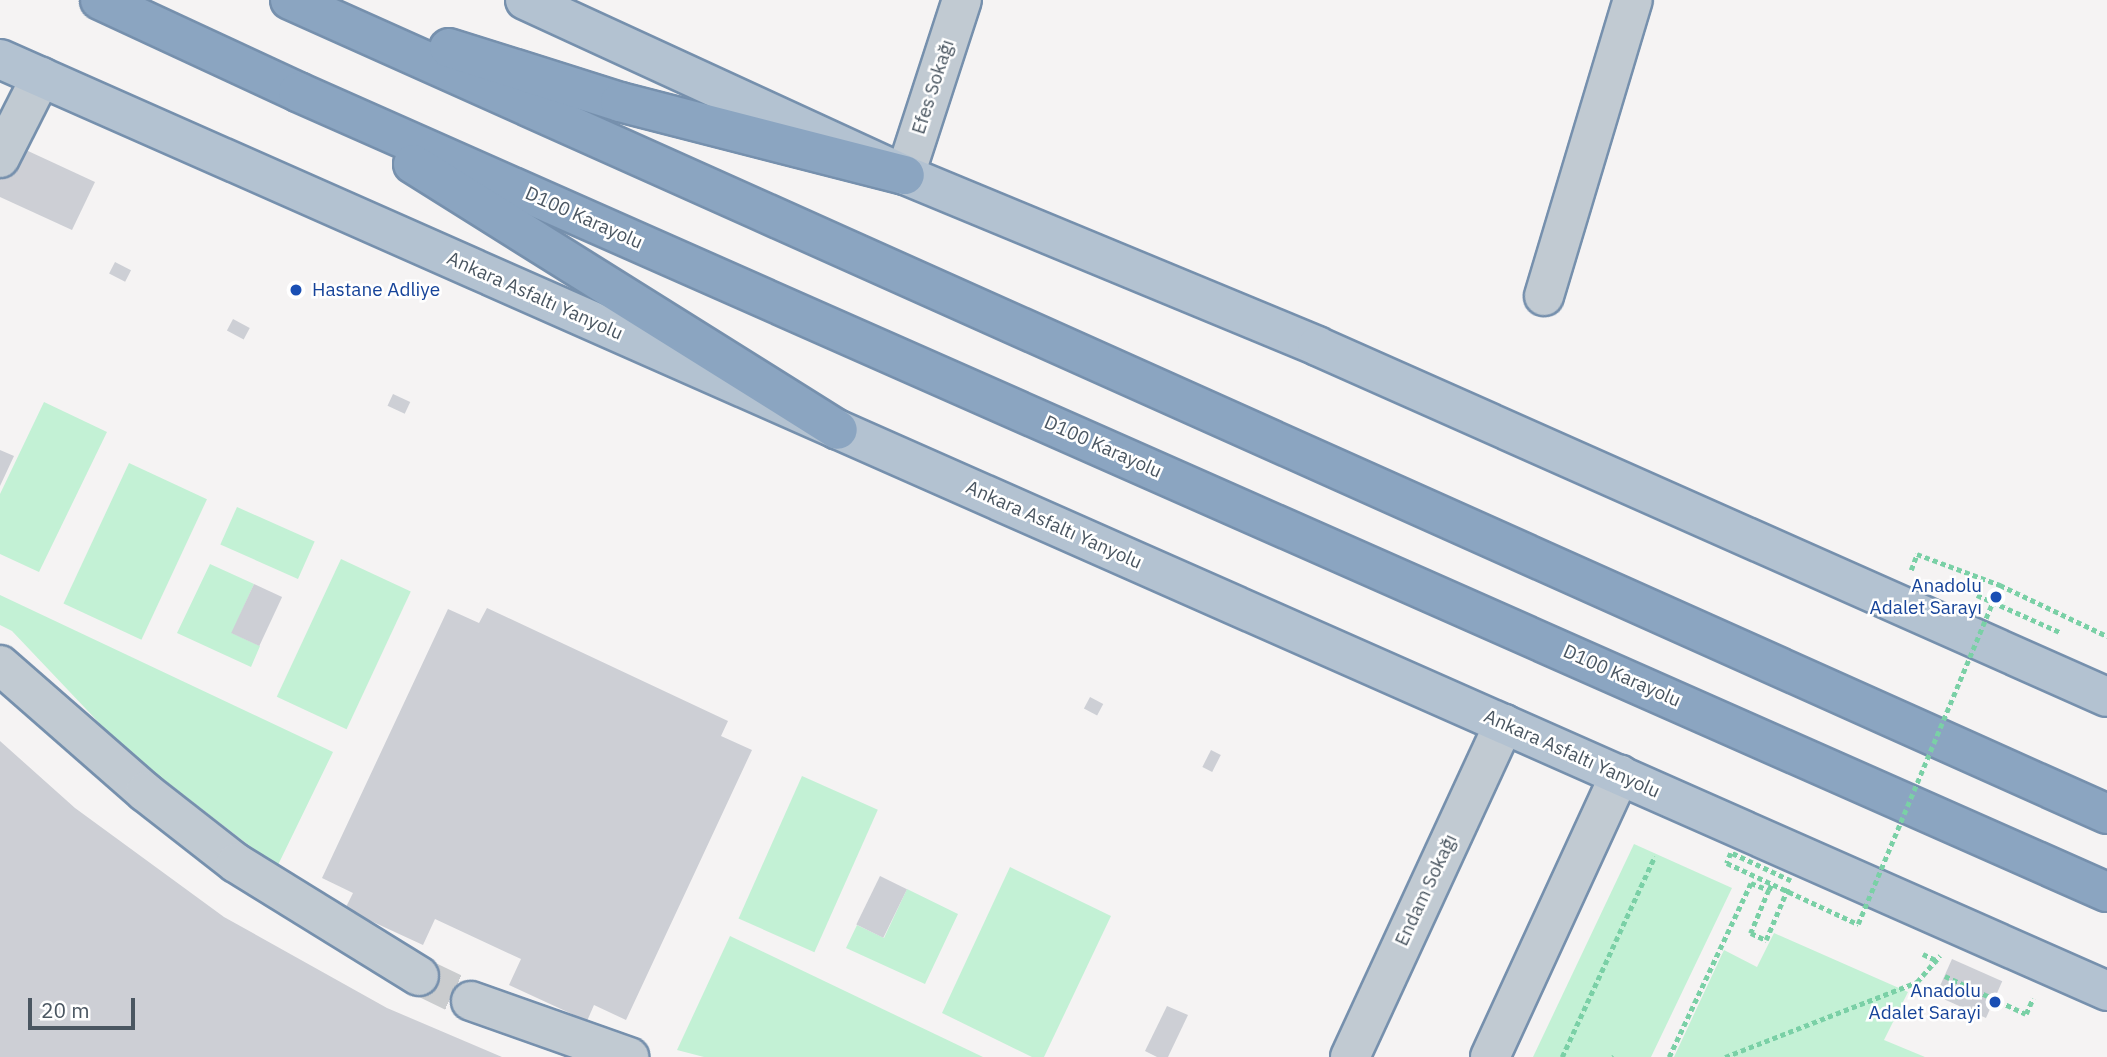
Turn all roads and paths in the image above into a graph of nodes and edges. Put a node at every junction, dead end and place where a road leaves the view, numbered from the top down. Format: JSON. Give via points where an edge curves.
{"nodes":[{"id":1,"x":100,"y":0,"type":"edge"},
{"id":2,"x":290,"y":0,"type":"edge"},
{"id":3,"x":297,"y":0,"type":"edge"},
{"id":4,"x":525,"y":0,"type":"edge"},
{"id":5,"x":962,"y":0,"type":"edge"},
{"id":6,"x":1633,"y":0,"type":"edge"},
{"id":7,"x":0,"y":59,"type":"edge"},
{"id":8,"x":40,"y":77,"type":"junction"},
{"id":9,"x":298,"y":92,"type":"junction"},
{"id":10,"x":0,"y":158,"type":"edge"},
{"id":11,"x":905,"y":175,"type":"junction"},
{"id":12,"x":1544,"y":296,"type":"dead end"},
{"id":13,"x":838,"y":430,"type":"junction"},
{"id":14,"x":1917,"y":554,"type":"dead end"},
{"id":15,"x":2000,"y":585,"type":"junction"},
{"id":16,"x":2003,"y":606,"type":"dead end"},
{"id":17,"x":2107,"y":636,"type":"edge"},
{"id":18,"x":2073,"y":638,"type":"dead end"},
{"id":19,"x":0,"y":666,"type":"edge"},
{"id":20,"x":2107,"y":697,"type":"edge"},
{"id":21,"x":1504,"y":724,"type":"junction"},
{"id":22,"x":1620,"y":775,"type":"junction"},
{"id":23,"x":2107,"y":814,"type":"edge"},
{"id":24,"x":1655,"y":856,"type":"dead end"},
{"id":25,"x":1801,"y":880,"type":"dead end"},
{"id":26,"x":1769,"y":890,"type":"junction"},
{"id":27,"x":2107,"y":892,"type":"edge"},
{"id":28,"x":1861,"y":906,"type":"dead end"},
{"id":29,"x":1873,"y":912,"type":"dead end"},
{"id":30,"x":1945,"y":944,"type":"dead end"},
{"id":31,"x":419,"y":976,"type":"tunnel mouth"},
{"id":32,"x":1945,"y":976,"type":"dead end"},
{"id":33,"x":2107,"y":991,"type":"edge"},
{"id":34,"x":1995,"y":1000,"type":"dead end"},
{"id":35,"x":471,"y":1001,"type":"tunnel mouth"},
{"id":36,"x":629,"y":1057,"type":"edge"},
{"id":37,"x":1350,"y":1057,"type":"edge"},
{"id":38,"x":1490,"y":1057,"type":"edge"},
{"id":39,"x":1562,"y":1057,"type":"edge"},
{"id":40,"x":1669,"y":1057,"type":"edge"},
{"id":41,"x":1725,"y":1057,"type":"edge"}],
"edges":[{"from":1,"to":9,"type":"highway","name":"D100 Karayolu"},
{"from":2,"to":23,"type":"highway"},
{"from":3,"to":11,"type":"highway","via":[[620,102]]},
{"from":4,"to":11,"type":"main road"},
{"from":5,"to":11,"type":"street","name":"Efes Sokağı"},
{"from":6,"to":12,"type":"street"},
{"from":7,"to":8,"type":"main road","name":"Ankara Asfaltı Yanyolu"},
{"from":8,"to":10,"type":"street"},
{"from":8,"to":13,"type":"main road","name":"Ankara Asfaltı Yanyolu"},
{"from":9,"to":13,"type":"highway"},
{"from":9,"to":27,"type":"highway","name":"D100 Karayolu"},
{"from":11,"to":20,"type":"main road","via":[[1330,351]]},
{"from":13,"to":21,"type":"main road","name":"Ankara Asfaltı Yanyolu"},
{"from":14,"to":15,"type":"path"},
{"from":15,"to":17,"type":"path"},
{"from":15,"to":26,"type":"path","bridge":true,"via":[[1858,924],[1727,863],[1731,853],[1791,881],[1766,940],[1751,933]]},
{"from":16,"to":18,"type":"path"},
{"from":19,"to":31,"type":"street","via":[[145,792],[236,863]]},
{"from":21,"to":22,"type":"main road","name":"Ankara Asfaltı Yanyolu"},
{"from":21,"to":37,"type":"street","name":"Endam Sokağı"},
{"from":22,"to":33,"type":"main road","name":"Ankara Asfaltı Yanyolu"},
{"from":22,"to":38,"type":"street"},
{"from":24,"to":39,"type":"path"},
{"from":25,"to":26,"type":"path","via":[[1777,869]]},
{"from":26,"to":40,"type":"path","via":[[1751,883]]},
{"from":28,"to":29,"type":"path"},
{"from":30,"to":41,"type":"path","via":[[1938,961],[1917,982]]},
{"from":32,"to":34,"type":"path"},
{"from":35,"to":36,"type":"street"}]}
